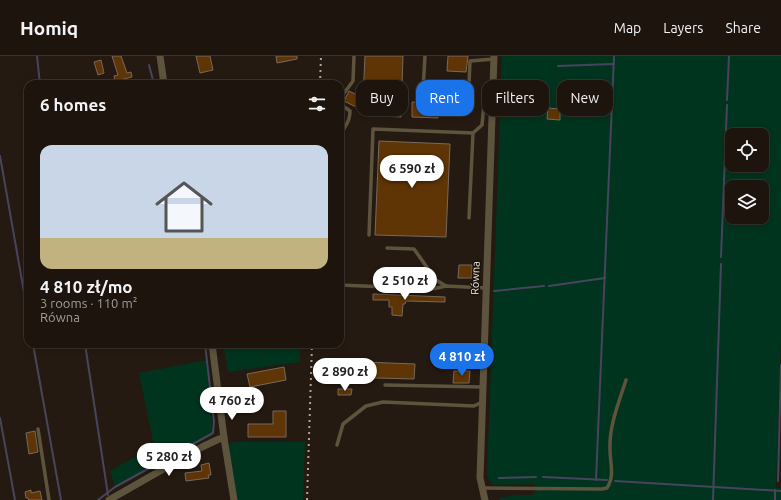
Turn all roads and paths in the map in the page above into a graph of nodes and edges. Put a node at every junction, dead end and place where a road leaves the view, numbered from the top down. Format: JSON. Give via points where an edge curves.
{"nodes":[{"id":1,"x":160,"y":56,"type":"edge"},
{"id":2,"x":354,"y":56,"type":"edge"},
{"id":3,"x":425,"y":56,"type":"edge"},
{"id":4,"x":494,"y":58,"type":"edge"},
{"id":5,"x":163,"y":80,"type":"edge"},
{"id":6,"x":424,"y":80,"type":"edge"},
{"id":7,"x":469,"y":80,"type":"edge"},
{"id":8,"x":493,"y":80,"type":"edge"},
{"id":9,"x":344,"y":93,"type":"edge"},
{"id":10,"x":344,"y":107,"type":"edge"},
{"id":11,"x":483,"y":116,"type":"edge"},
{"id":12,"x":492,"y":116,"type":"edge"},
{"id":13,"x":344,"y":128,"type":"edge"},
{"id":14,"x":473,"y":133,"type":"junction"},
{"id":15,"x":469,"y":218,"type":"dead end"},
{"id":16,"x":369,"y":235,"type":"dead end"},
{"id":17,"x":387,"y":248,"type":"dead end"},
{"id":18,"x":344,"y":285,"type":"edge"},
{"id":19,"x":446,"y":286,"type":"junction"},
{"id":20,"x":486,"y":288,"type":"junction"},
{"id":21,"x":213,"y":348,"type":"edge"},
{"id":22,"x":626,"y":380,"type":"dead end"},
{"id":23,"x":385,"y":385,"type":"dead end"},
{"id":24,"x":483,"y":388,"type":"junction"},
{"id":25,"x":482,"y":402,"type":"junction"},
{"id":26,"x":38,"y":429,"type":"dead end"},
{"id":27,"x":224,"y":438,"type":"junction"},
{"id":28,"x":337,"y":445,"type":"dead end"},
{"id":29,"x":482,"y":488,"type":"junction"},
{"id":30,"x":49,"y":500,"type":"edge"},
{"id":31,"x":109,"y":500,"type":"edge"},
{"id":32,"x":234,"y":500,"type":"edge"},
{"id":33,"x":485,"y":500,"type":"edge"}],
"edges":[{"from":1,"to":5,"type":"street"},
{"from":2,"to":9,"type":"lane","via":[[353,81]]},
{"from":3,"to":6,"type":"lane"},
{"from":4,"to":7,"type":"lane","via":[[470,61]]},
{"from":4,"to":8,"type":"street","name":"Równa"},
{"from":10,"to":13,"type":"lane","via":[[350,111],[350,121]]},
{"from":11,"to":14,"type":"lane","via":[[482,125]]},
{"from":12,"to":20,"type":"street","name":"Równa"},
{"from":14,"to":15,"type":"lane"},
{"from":14,"to":16,"type":"lane","via":[[373,129]]},
{"from":17,"to":19,"type":"lane","via":[[414,249],[436,280]]},
{"from":18,"to":19,"type":"lane","via":[[432,289]]},
{"from":19,"to":20,"type":"lane"},
{"from":20,"to":24,"type":"street","name":"Równa"},
{"from":21,"to":27,"type":"street"},
{"from":22,"to":29,"type":"lane","via":[[612,427],[612,478],[607,488]]},
{"from":23,"to":24,"type":"lane"},
{"from":24,"to":25,"type":"street","name":"Równa"},
{"from":25,"to":28,"type":"lane","via":[[474,406],[383,402],[366,406],[343,424]]},
{"from":25,"to":29,"type":"street","name":"Równa"},
{"from":26,"to":30,"type":"lane"},
{"from":27,"to":31,"type":"street"},
{"from":27,"to":32,"type":"street"},
{"from":29,"to":33,"type":"street","name":"Równa"}]}
